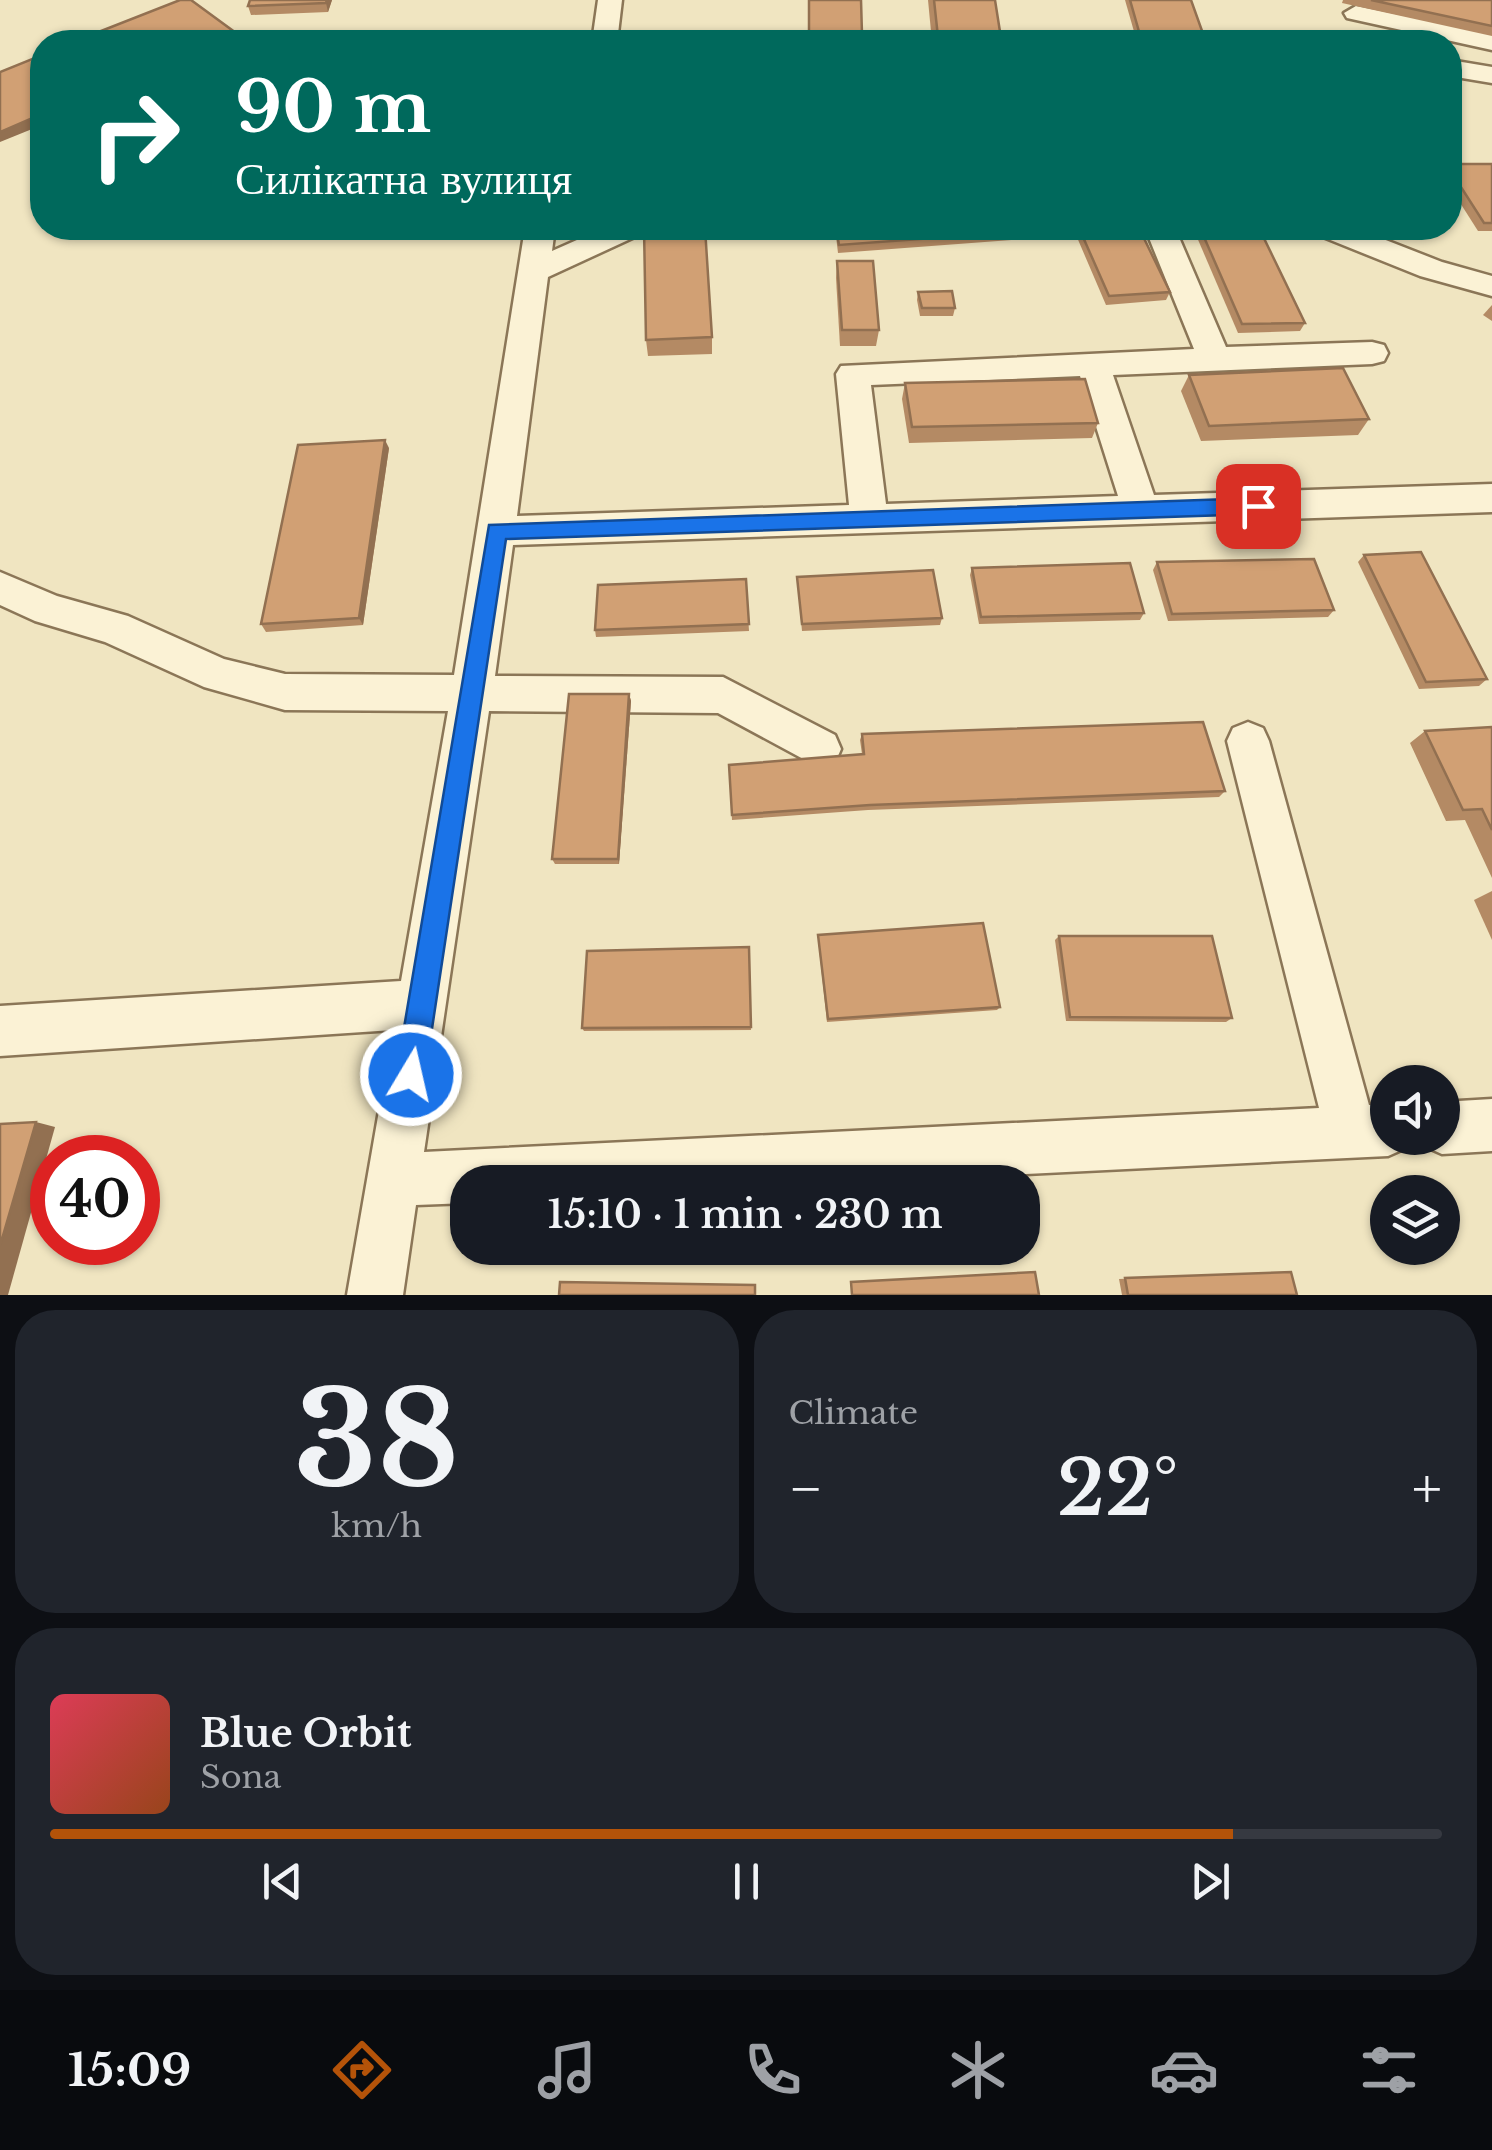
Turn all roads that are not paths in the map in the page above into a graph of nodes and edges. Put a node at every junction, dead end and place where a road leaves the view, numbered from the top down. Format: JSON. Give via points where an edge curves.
{"nodes":[{"id":1,"x":610,"y":0,"type":"edge"},
{"id":2,"x":1356,"y":13,"type":"dead end"},
{"id":3,"x":1391,"y":21,"type":"junction"},
{"id":4,"x":606,"y":30,"type":"edge"},
{"id":5,"x":1373,"y":30,"type":"edge"},
{"id":6,"x":1434,"y":30,"type":"edge"},
{"id":7,"x":1462,"y":36,"type":"edge"},
{"id":8,"x":1492,"y":42,"type":"edge"},
{"id":9,"x":1462,"y":70,"type":"edge"},
{"id":10,"x":1492,"y":75,"type":"edge"},
{"id":11,"x":538,"y":240,"type":"edge"},
{"id":12,"x":602,"y":240,"type":"edge"},
{"id":13,"x":1165,"y":240,"type":"edge"},
{"id":14,"x":1360,"y":240,"type":"edge"},
{"id":15,"x":534,"y":272,"type":"junction"},
{"id":16,"x":1492,"y":286,"type":"edge"},
{"id":17,"x":1372,"y":353,"type":"dead end"},
{"id":18,"x":1216,"y":359,"type":"junction"},
{"id":19,"x":1093,"y":364,"type":"junction"},
{"id":20,"x":1492,"y":498,"type":"edge"},
{"id":21,"x":1140,"y":510,"type":"junction"},
{"id":22,"x":869,"y":518,"type":"junction"},
{"id":23,"x":496,"y":530,"type":"junction"},
{"id":24,"x":0,"y":588,"type":"edge"},
{"id":25,"x":472,"y":692,"type":"junction"},
{"id":26,"x":1248,"y":741,"type":"dead end"},
{"id":27,"x":820,"y":749,"type":"dead end"},
{"id":28,"x":422,"y":1004,"type":"junction"},
{"id":29,"x":0,"y":1031,"type":"edge"},
{"id":30,"x":1492,"y":1125,"type":"edge"},
{"id":31,"x":1460,"y":1127,"type":"edge"},
{"id":32,"x":1369,"y":1131,"type":"edge"},
{"id":33,"x":394,"y":1180,"type":"junction"},
{"id":34,"x":376,"y":1295,"type":"edge"}],
"edges":[{"from":1,"to":4,"type":"street"},
{"from":2,"to":3,"type":"street"},
{"from":3,"to":5,"type":"street"},
{"from":3,"to":6,"type":"street"},
{"from":7,"to":8,"type":"street"},
{"from":9,"to":10,"type":"street"},
{"from":11,"to":15,"type":"street"},
{"from":12,"to":15,"type":"street"},
{"from":13,"to":18,"type":"street"},
{"from":14,"to":16,"type":"street"},
{"from":15,"to":23,"type":"street"},
{"from":17,"to":18,"type":"street"},
{"from":18,"to":19,"type":"street"},
{"from":19,"to":21,"type":"street"},
{"from":19,"to":22,"type":"street","via":[[853,374]]},
{"from":20,"to":21,"type":"street"},
{"from":21,"to":22,"type":"street"},
{"from":22,"to":23,"type":"street"},
{"from":23,"to":25,"type":"street"},
{"from":24,"to":25,"type":"street","via":[[114,628],[218,675],[285,692]]},
{"from":25,"to":27,"type":"street","via":[[723,695]]},
{"from":25,"to":28,"type":"street"},
{"from":26,"to":32,"type":"street"},
{"from":28,"to":29,"type":"street"},
{"from":28,"to":33,"type":"street"},
{"from":30,"to":31,"type":"street"},
{"from":32,"to":33,"type":"street"},
{"from":33,"to":34,"type":"street"}]}
